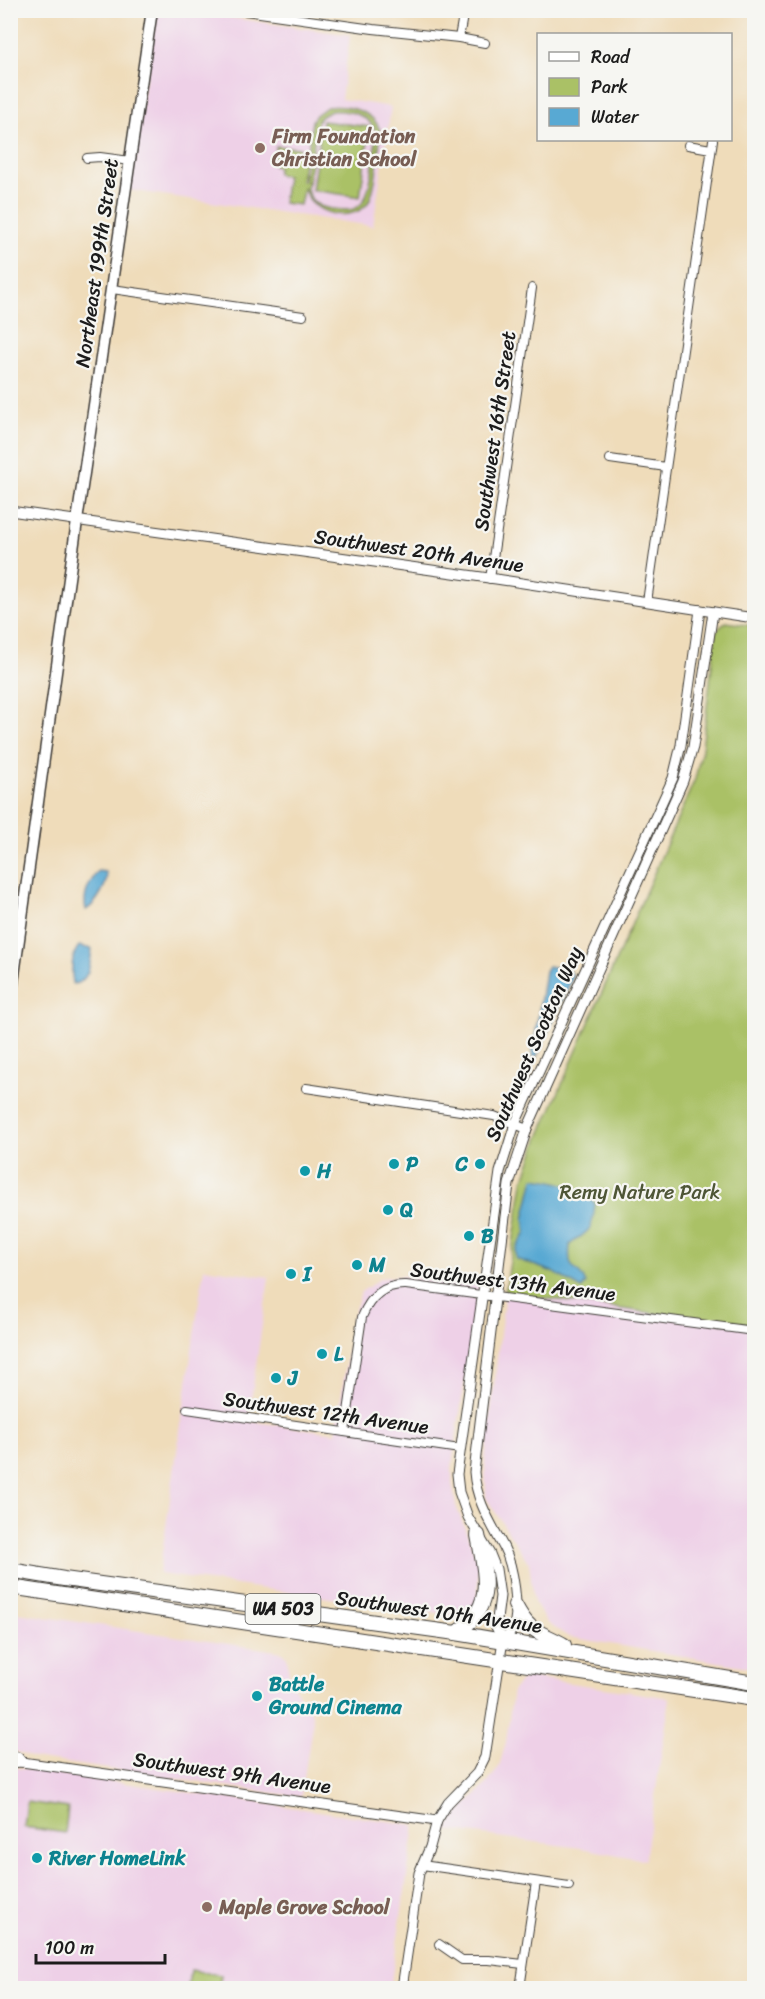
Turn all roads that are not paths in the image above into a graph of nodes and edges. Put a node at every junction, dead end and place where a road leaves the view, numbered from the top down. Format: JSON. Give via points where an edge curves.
{"nodes":[{"id":1,"x":152,"y":10,"type":"edge"},
{"id":2,"x":238,"y":10,"type":"edge"},
{"id":3,"x":464,"y":10,"type":"edge"},
{"id":4,"x":459,"y":38,"type":"junction"},
{"id":5,"x":485,"y":43,"type":"dead end"},
{"id":6,"x":712,"y":141,"type":"edge"},
{"id":7,"x":688,"y":145,"type":"dead end"},
{"id":8,"x":711,"y":148,"type":"junction"},
{"id":9,"x":87,"y":158,"type":"dead end"},
{"id":10,"x":130,"y":161,"type":"junction"},
{"id":11,"x":532,"y":288,"type":"dead end"},
{"id":12,"x":112,"y":289,"type":"junction"},
{"id":13,"x":303,"y":316,"type":"dead end"},
{"id":14,"x":610,"y":459,"type":"dead end"},
{"id":15,"x":666,"y":467,"type":"junction"},
{"id":16,"x":10,"y":511,"type":"edge"},
{"id":17,"x":77,"y":521,"type":"junction"},
{"id":18,"x":490,"y":579,"type":"junction"},
{"id":19,"x":647,"y":602,"type":"junction"},
{"id":20,"x":700,"y":610,"type":"junction"},
{"id":21,"x":713,"y":612,"type":"junction"},
{"id":22,"x":754,"y":618,"type":"edge"},
{"id":23,"x":648,"y":832,"type":"junction"},
{"id":24,"x":659,"y":837,"type":"junction"},
{"id":25,"x":10,"y":1004,"type":"edge"},
{"id":26,"x":306,"y":1088,"type":"dead end"},
{"id":27,"x":515,"y":1124,"type":"junction"},
{"id":28,"x":527,"y":1129,"type":"junction"},
{"id":29,"x":482,"y":1296,"type":"junction"},
{"id":30,"x":495,"y":1298,"type":"junction"},
{"id":31,"x":754,"y":1331,"type":"edge"},
{"id":32,"x":187,"y":1409,"type":"dead end"},
{"id":33,"x":345,"y":1432,"type":"junction"},
{"id":34,"x":460,"y":1449,"type":"junction"},
{"id":35,"x":478,"y":1535,"type":"junction"},
{"id":36,"x":10,"y":1570,"type":"edge"},
{"id":37,"x":10,"y":1587,"type":"edge"},
{"id":38,"x":515,"y":1605,"type":"junction"},
{"id":39,"x":456,"y":1633,"type":"junction"},
{"id":40,"x":503,"y":1640,"type":"junction"},
{"id":41,"x":576,"y":1652,"type":"junction"},
{"id":42,"x":500,"y":1662,"type":"junction"},
{"id":43,"x":754,"y":1683,"type":"edge"},
{"id":44,"x":754,"y":1700,"type":"edge"},
{"id":45,"x":10,"y":1755,"type":"edge"},
{"id":46,"x":22,"y":1761,"type":"junction"},
{"id":47,"x":10,"y":1763,"type":"edge"},
{"id":48,"x":437,"y":1821,"type":"junction"},
{"id":49,"x":422,"y":1865,"type":"junction"},
{"id":50,"x":536,"y":1882,"type":"junction"},
{"id":51,"x":569,"y":1886,"type":"dead end"},
{"id":52,"x":439,"y":1944,"type":"dead end"},
{"id":53,"x":524,"y":1965,"type":"junction"},
{"id":54,"x":402,"y":1989,"type":"edge"},
{"id":55,"x":520,"y":1989,"type":"edge"}],
"edges":[{"from":1,"to":10,"type":"main road","name":"Northeast 199th Street"},
{"from":2,"to":4,"type":"street"},
{"from":3,"to":4,"type":"street"},
{"from":4,"to":5,"type":"street"},
{"from":6,"to":8,"type":"street"},
{"from":7,"to":8,"type":"street"},
{"from":8,"to":15,"type":"street"},
{"from":9,"to":10,"type":"street"},
{"from":10,"to":12,"type":"main road","name":"Northeast 199th Street"},
{"from":11,"to":18,"type":"street","name":"Southwest 16th Street"},
{"from":12,"to":13,"type":"street"},
{"from":12,"to":17,"type":"main road","name":"Northeast 199th Street"},
{"from":14,"to":15,"type":"street"},
{"from":15,"to":19,"type":"street"},
{"from":16,"to":17,"type":"street","name":"Southwest 20th Avenue"},
{"from":17,"to":18,"type":"street","name":"Southwest 20th Avenue"},
{"from":17,"to":25,"type":"main road","name":"Northeast 199th Street"},
{"from":18,"to":19,"type":"street","name":"Southwest 20th Avenue"},
{"from":19,"to":20,"type":"street","name":"Southwest 20th Avenue"},
{"from":20,"to":21,"type":"street","name":"Southwest 20th Avenue"},
{"from":20,"to":23,"type":"street","name":"Southwest Scotton Way","via":[[676,768]]},
{"from":21,"to":22,"type":"street","name":"Southwest 20th Avenue"},
{"from":21,"to":24,"type":"street","name":"Southwest Scotton Way","via":[[689,762]]},
{"from":23,"to":24,"type":"street"},
{"from":23,"to":27,"type":"street","name":"Southwest Scotton Way"},
{"from":24,"to":28,"type":"street","name":"Southwest Scotton Way"},
{"from":26,"to":27,"type":"street","via":[[494,1116]]},
{"from":27,"to":28,"type":"street"},
{"from":27,"to":29,"type":"street","name":"Southwest Scotton Way","via":[[500,1172]]},
{"from":28,"to":30,"type":"street","name":"Southwest Scotton Way","via":[[509,1184]]},
{"from":29,"to":30,"type":"street","name":"Southwest 13th Avenue"},
{"from":29,"to":33,"type":"street","name":"Southwest 13th Avenue","via":[[397,1285],[369,1301],[362,1317]]},
{"from":29,"to":34,"type":"street","name":"Southwest Scotton Way"},
{"from":30,"to":31,"type":"street","name":"Southwest 13th Avenue"},
{"from":30,"to":38,"type":"street","name":"Southwest Scotton Way","via":[[474,1479],[484,1513],[508,1559]]},
{"from":32,"to":33,"type":"street","name":"Southwest 12th Avenue"},
{"from":33,"to":34,"type":"street","name":"Southwest 12th Avenue"},
{"from":34,"to":35,"type":"street","name":"Southwest Scotton Way","via":[[459,1492]]},
{"from":35,"to":39,"type":"highway","via":[[485,1579],[483,1602],[477,1616]]},
{"from":35,"to":40,"type":"street","name":"Southwest Scotton Way","via":[[496,1569],[500,1596],[496,1627]]},
{"from":36,"to":39,"type":"highway","name":"Southwest 10th Avenue","number":"WA 503"},
{"from":37,"to":42,"type":"highway","name":"Southwest 10th Avenue","number":"WA 503"},
{"from":38,"to":40,"type":"street","name":"Southwest Scotton Way","via":[[513,1630]]},
{"from":38,"to":41,"type":"highway","via":[[537,1633]]},
{"from":39,"to":40,"type":"highway","name":"Southwest 10th Avenue","number":"WA 503"},
{"from":40,"to":41,"type":"highway","name":"Southwest 10th Avenue","number":"WA 503"},
{"from":40,"to":42,"type":"street","name":"Southwest Scotton Way"},
{"from":41,"to":43,"type":"highway","name":"Southwest 10th Avenue","number":"WA 503"},
{"from":42,"to":44,"type":"highway","name":"Southwest 10th Avenue","number":"WA 503"},
{"from":42,"to":48,"type":"street","name":"Southwest Scotton Way","via":[[485,1757],[477,1773],[448,1803]]},
{"from":45,"to":46,"type":"street","name":"Southwest 9th Avenue"},
{"from":46,"to":47,"type":"street","name":"Southwest 9th Avenue"},
{"from":46,"to":48,"type":"street","name":"Southwest 9th Avenue"},
{"from":48,"to":49,"type":"street","name":"Southwest Scotton Way"},
{"from":49,"to":50,"type":"street"},
{"from":49,"to":54,"type":"street","name":"Southwest Scotton Way"},
{"from":50,"to":51,"type":"street"},
{"from":50,"to":53,"type":"street"},
{"from":52,"to":53,"type":"street","via":[[462,1960],[489,1959]]},
{"from":53,"to":55,"type":"street"}]}
